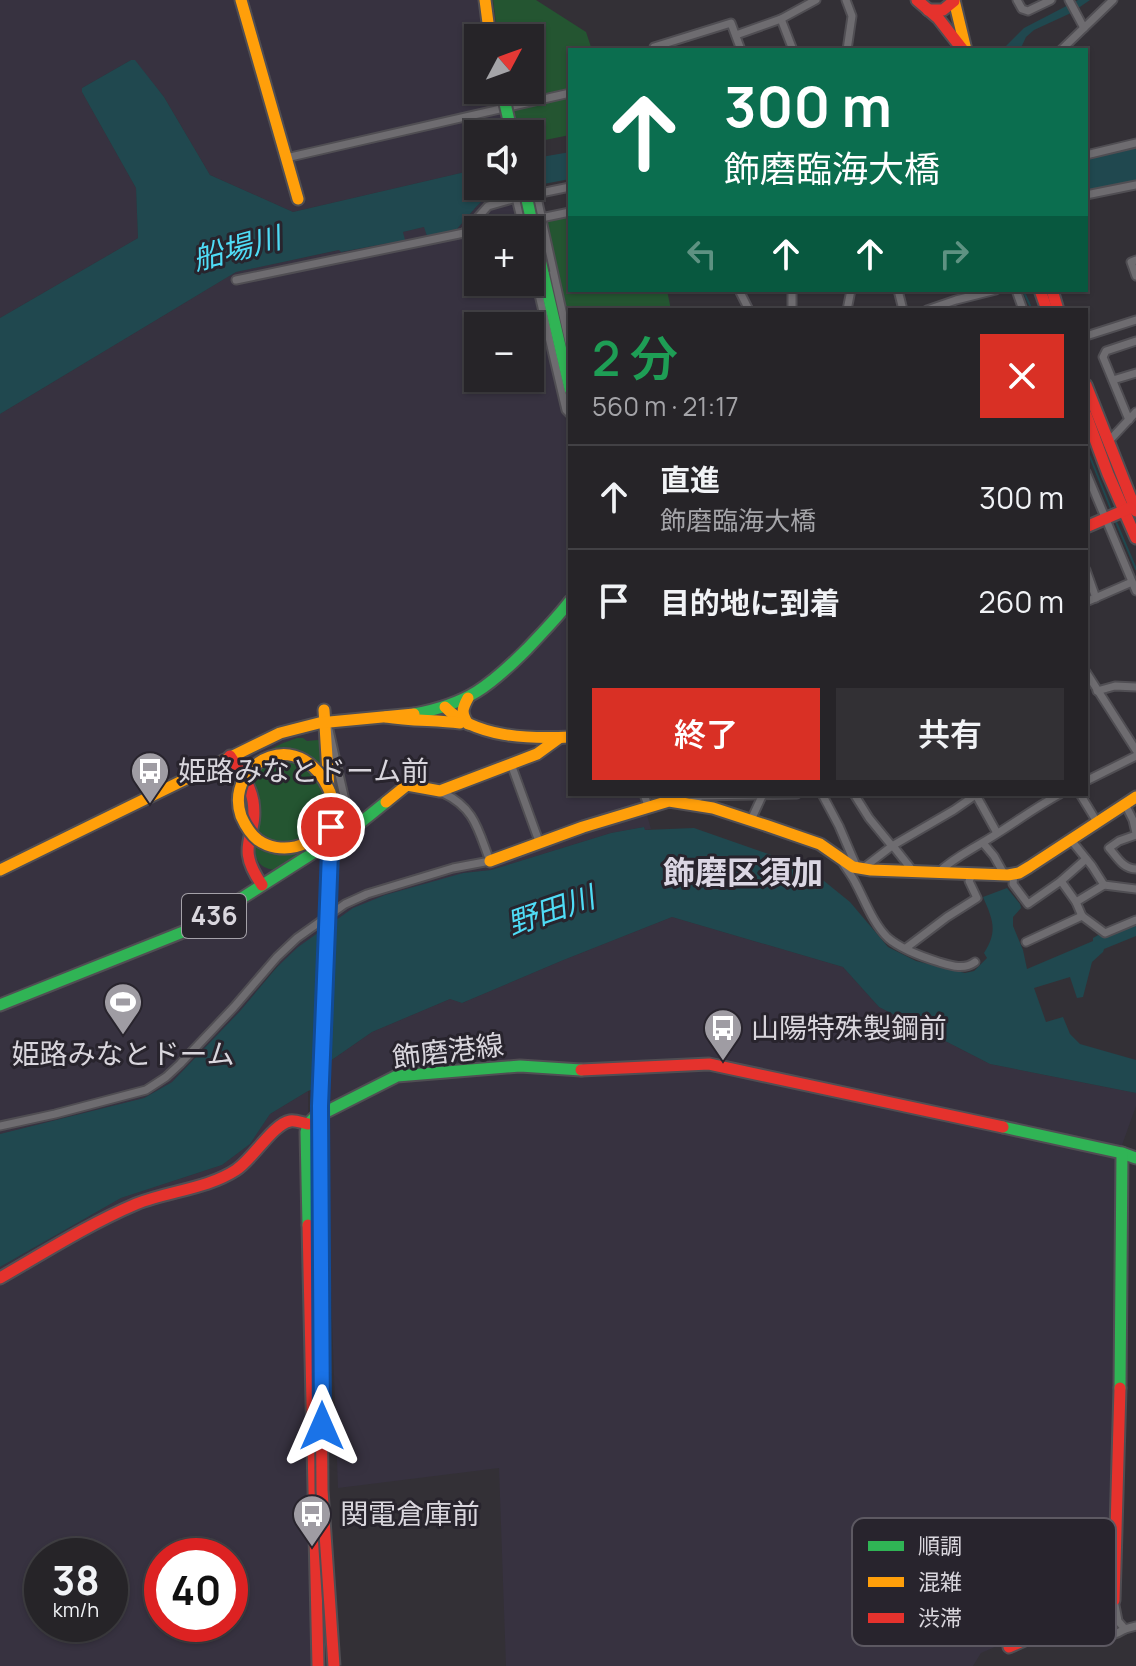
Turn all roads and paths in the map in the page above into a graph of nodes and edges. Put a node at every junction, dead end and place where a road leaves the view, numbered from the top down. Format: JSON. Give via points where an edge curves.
{"nodes":[{"id":1,"x":241,"y":0,"type":"edge"},
{"id":2,"x":485,"y":0,"type":"edge"},
{"id":3,"x":816,"y":0,"type":"edge"},
{"id":4,"x":846,"y":0,"type":"edge"},
{"id":5,"x":917,"y":0,"type":"edge"},
{"id":6,"x":954,"y":0,"type":"edge"},
{"id":7,"x":1017,"y":0,"type":"edge"},
{"id":8,"x":1051,"y":0,"type":"edge"},
{"id":9,"x":1069,"y":0,"type":"edge"},
{"id":10,"x":1113,"y":0,"type":"edge"},
{"id":11,"x":928,"y":10,"type":"junction"},
{"id":12,"x":781,"y":19,"type":"junction"},
{"id":13,"x":488,"y":24,"type":"edge"},
{"id":14,"x":1084,"y":28,"type":"junction"},
{"id":15,"x":736,"y":35,"type":"junction"},
{"id":16,"x":655,"y":48,"type":"edge"},
{"id":17,"x":740,"y":48,"type":"edge"},
{"id":18,"x":792,"y":48,"type":"edge"},
{"id":19,"x":847,"y":48,"type":"edge"},
{"id":20,"x":959,"y":48,"type":"edge"},
{"id":21,"x":1063,"y":48,"type":"edge"},
{"id":22,"x":568,"y":93,"type":"edge"},
{"id":23,"x":1136,"y":143,"type":"edge"},
{"id":24,"x":1088,"y":155,"type":"edge"},
{"id":25,"x":286,"y":158,"type":"junction"},
{"id":26,"x":1136,"y":185,"type":"edge"},
{"id":27,"x":568,"y":187,"type":"edge"},
{"id":28,"x":544,"y":192,"type":"edge"},
{"id":29,"x":1088,"y":195,"type":"edge"},
{"id":30,"x":298,"y":199,"type":"dead end"},
{"id":31,"x":509,"y":200,"type":"edge"},
{"id":32,"x":527,"y":200,"type":"edge"},
{"id":33,"x":568,"y":212,"type":"edge"},
{"id":34,"x":544,"y":217,"type":"edge"},
{"id":35,"x":544,"y":231,"type":"edge"},
{"id":36,"x":1136,"y":260,"type":"edge"},
{"id":37,"x":1136,"y":276,"type":"edge"},
{"id":38,"x":236,"y":280,"type":"dead end"},
{"id":39,"x":988,"y":292,"type":"edge"},
{"id":40,"x":539,"y":296,"type":"edge"},
{"id":41,"x":933,"y":308,"type":"edge"},
{"id":42,"x":1136,"y":320,"type":"edge"},
{"id":43,"x":1088,"y":335,"type":"edge"},
{"id":44,"x":568,"y":338,"type":"edge"},
{"id":45,"x":1136,"y":341,"type":"edge"},
{"id":46,"x":1136,"y":373,"type":"edge"},
{"id":47,"x":568,"y":380,"type":"edge"},
{"id":48,"x":1113,"y":380,"type":"junction"},
{"id":49,"x":1088,"y":390,"type":"edge"},
{"id":50,"x":568,"y":412,"type":"edge"},
{"id":51,"x":1136,"y":412,"type":"edge"},
{"id":52,"x":1088,"y":420,"type":"edge"},
{"id":53,"x":1129,"y":420,"type":"junction"},
{"id":54,"x":1108,"y":442,"type":"junction"},
{"id":55,"x":1088,"y":474,"type":"edge"},
{"id":56,"x":1123,"y":512,"type":"edge"},
{"id":57,"x":1088,"y":526,"type":"edge"},
{"id":58,"x":1136,"y":538,"type":"edge"},
{"id":59,"x":1088,"y":576,"type":"edge"},
{"id":60,"x":1132,"y":582,"type":"junction"},
{"id":61,"x":1136,"y":591,"type":"edge"},
{"id":62,"x":1096,"y":598,"type":"junction"},
{"id":63,"x":1088,"y":601,"type":"edge"},
{"id":64,"x":568,"y":604,"type":"edge"},
{"id":65,"x":1088,"y":675,"type":"edge"},
{"id":66,"x":1136,"y":687,"type":"edge"},
{"id":67,"x":1097,"y":691,"type":"junction"},
{"id":68,"x":468,"y":698,"type":"junction"},
{"id":69,"x":445,"y":707,"type":"junction"},
{"id":70,"x":325,"y":715,"type":"junction"},
{"id":71,"x":386,"y":717,"type":"junction"},
{"id":72,"x":468,"y":724,"type":"junction"},
{"id":73,"x":565,"y":738,"type":"edge"},
{"id":74,"x":1136,"y":753,"type":"edge"},
{"id":75,"x":230,"y":756,"type":"junction"},
{"id":76,"x":511,"y":764,"type":"junction"},
{"id":77,"x":1088,"y":780,"type":"edge"},
{"id":78,"x":440,"y":791,"type":"junction"},
{"id":79,"x":701,"y":796,"type":"edge"},
{"id":80,"x":762,"y":796,"type":"edge"},
{"id":81,"x":823,"y":796,"type":"edge"},
{"id":82,"x":855,"y":796,"type":"edge"},
{"id":83,"x":974,"y":796,"type":"edge"},
{"id":84,"x":978,"y":796,"type":"edge"},
{"id":85,"x":1056,"y":796,"type":"edge"},
{"id":86,"x":1081,"y":796,"type":"edge"},
{"id":87,"x":646,"y":800,"type":"edge"},
{"id":88,"x":1131,"y":801,"type":"edge"},
{"id":89,"x":689,"y":803,"type":"junction"},
{"id":90,"x":751,"y":820,"type":"junction"},
{"id":91,"x":1097,"y":822,"type":"junction"},
{"id":92,"x":351,"y":829,"type":"junction"},
{"id":93,"x":997,"y":833,"type":"junction"},
{"id":94,"x":1136,"y":834,"type":"edge"},
{"id":95,"x":1071,"y":840,"type":"junction"},
{"id":96,"x":983,"y":843,"type":"junction"},
{"id":97,"x":540,"y":844,"type":"junction"},
{"id":98,"x":892,"y":846,"type":"junction"},
{"id":99,"x":839,"y":858,"type":"junction"},
{"id":100,"x":1086,"y":859,"type":"junction"},
{"id":101,"x":490,"y":861,"type":"junction"},
{"id":102,"x":860,"y":868,"type":"junction"},
{"id":103,"x":1136,"y":869,"type":"edge"},
{"id":104,"x":0,"y":870,"type":"edge"},
{"id":105,"x":913,"y":871,"type":"junction"},
{"id":106,"x":939,"y":872,"type":"junction"},
{"id":107,"x":973,"y":873,"type":"junction"},
{"id":108,"x":1009,"y":874,"type":"junction"},
{"id":109,"x":1061,"y":881,"type":"junction"},
{"id":110,"x":262,"y":885,"type":"junction"},
{"id":111,"x":1104,"y":885,"type":"junction"},
{"id":112,"x":1136,"y":889,"type":"edge"},
{"id":113,"x":1076,"y":902,"type":"junction"},
{"id":114,"x":1082,"y":916,"type":"junction"},
{"id":115,"x":1136,"y":920,"type":"edge"},
{"id":116,"x":1094,"y":926,"type":"junction"},
{"id":117,"x":1091,"y":937,"type":"dead end"},
{"id":118,"x":1026,"y":942,"type":"dead end"},
{"id":119,"x":906,"y":948,"type":"junction"},
{"id":120,"x":975,"y":962,"type":"dead end"},
{"id":121,"x":0,"y":1005,"type":"edge"},
{"id":122,"x":308,"y":1124,"type":"junction"},
{"id":123,"x":0,"y":1126,"type":"edge"},
{"id":124,"x":1122,"y":1153,"type":"junction"},
{"id":125,"x":1136,"y":1158,"type":"edge"},
{"id":126,"x":0,"y":1278,"type":"edge"},
{"id":127,"x":1116,"y":1531,"type":"edge"},
{"id":128,"x":1116,"y":1613,"type":"edge"},
{"id":129,"x":1136,"y":1626,"type":"edge"},
{"id":130,"x":1125,"y":1629,"type":"junction"},
{"id":131,"x":1116,"y":1633,"type":"edge"},
{"id":132,"x":318,"y":1666,"type":"edge"},
{"id":133,"x":334,"y":1666,"type":"edge"}],
"edges":[{"from":1,"to":25,"type":"main road"},
{"from":2,"to":13,"type":"main road"},
{"from":3,"to":12,"type":"street"},
{"from":4,"to":19,"type":"street","via":[[852,16]]},
{"from":5,"to":11,"type":"main road"},
{"from":6,"to":11,"type":"main road","via":[[942,11]]},
{"from":6,"to":20,"type":"main road"},
{"from":7,"to":8,"type":"street","via":[[1028,11]]},
{"from":9,"to":14,"type":"street"},
{"from":10,"to":14,"type":"street"},
{"from":11,"to":20,"type":"main road"},
{"from":12,"to":15,"type":"street"},
{"from":12,"to":18,"type":"street"},
{"from":14,"to":21,"type":"street"},
{"from":15,"to":16,"type":"street","via":[[731,23]]},
{"from":15,"to":17,"type":"street"},
{"from":22,"to":25,"type":"street"},
{"from":23,"to":24,"type":"street"},
{"from":25,"to":30,"type":"main road"},
{"from":26,"to":29,"type":"street"},
{"from":27,"to":28,"type":"street"},
{"from":31,"to":38,"type":"street","via":[[488,206],[464,233]]},
{"from":32,"to":47,"type":"main road","bridge":true},
{"from":33,"to":34,"type":"street"},
{"from":35,"to":44,"type":"street"},
{"from":36,"to":37,"type":"street","via":[[1131,262]]},
{"from":39,"to":41,"type":"street"},
{"from":40,"to":50,"type":"street"},
{"from":42,"to":43,"type":"street"},
{"from":45,"to":48,"type":"street","via":[[1106,351],[1103,357]]},
{"from":46,"to":48,"type":"street"},
{"from":48,"to":53,"type":"street"},
{"from":49,"to":54,"type":"main road"},
{"from":51,"to":53,"type":"street"},
{"from":52,"to":56,"type":"main road"},
{"from":53,"to":54,"type":"street"},
{"from":54,"to":56,"type":"main road"},
{"from":55,"to":56,"type":"street"},
{"from":56,"to":57,"type":"main road"},
{"from":56,"to":58,"type":"main road"},
{"from":56,"to":60,"type":"street"},
{"from":59,"to":62,"type":"street"},
{"from":60,"to":61,"type":"street"},
{"from":60,"to":62,"type":"street"},
{"from":62,"to":63,"type":"street"},
{"from":64,"to":68,"type":"main road","via":[[505,672]]},
{"from":65,"to":67,"type":"street"},
{"from":66,"to":67,"type":"street"},
{"from":67,"to":74,"type":"street"},
{"from":68,"to":69,"type":"main road"},
{"from":68,"to":72,"type":"main road","via":[[462,709]]},
{"from":69,"to":71,"type":"main road"},
{"from":69,"to":72,"type":"main road","number":"436","via":[[453,718]]},
{"from":70,"to":71,"type":"main road"},
{"from":70,"to":75,"type":"main road"},
{"from":70,"to":92,"type":"street"},
{"from":70,"to":133,"type":"main road","bridge":true,"via":[[330,792],[319,832],[300,846],[277,849],[245,829],[238,804],[245,776],[265,759],[287,754],[318,768],[328,784],[333,800],[320,1106],[322,1490]]},
{"from":71,"to":72,"type":"main road"},
{"from":72,"to":73,"type":"main road","number":"436","via":[[514,735]]},
{"from":73,"to":76,"type":"main road","number":"436"},
{"from":74,"to":77,"type":"street"},
{"from":75,"to":104,"type":"main road"},
{"from":75,"to":110,"type":"main road","via":[[252,793],[247,848]]},
{"from":76,"to":78,"type":"main road","number":"436"},
{"from":76,"to":97,"type":"street"},
{"from":78,"to":92,"type":"main road","number":"436","via":[[407,785]]},
{"from":78,"to":101,"type":"street","via":[[468,811]]},
{"from":79,"to":89,"type":"street"},
{"from":80,"to":90,"type":"street"},
{"from":81,"to":102,"type":"street"},
{"from":82,"to":98,"type":"street"},
{"from":83,"to":98,"type":"street"},
{"from":84,"to":93,"type":"street"},
{"from":85,"to":93,"type":"street"},
{"from":86,"to":91,"type":"street"},
{"from":87,"to":89,"type":"main road"},
{"from":87,"to":97,"type":"main road"},
{"from":88,"to":91,"type":"main road"},
{"from":88,"to":94,"type":"street"},
{"from":89,"to":90,"type":"main road"},
{"from":90,"to":99,"type":"main road","via":[[820,844]]},
{"from":91,"to":95,"type":"main road"},
{"from":92,"to":110,"type":"main road","number":"436"},
{"from":93,"to":96,"type":"street"},
{"from":94,"to":103,"type":"street","via":[[1109,848],[1123,865]]},
{"from":95,"to":100,"type":"street"},
{"from":95,"to":108,"type":"main road"},
{"from":96,"to":106,"type":"street"},
{"from":96,"to":108,"type":"street"},
{"from":97,"to":101,"type":"main road"},
{"from":98,"to":102,"type":"street"},
{"from":98,"to":105,"type":"street"},
{"from":99,"to":102,"type":"main road"},
{"from":99,"to":119,"type":"street","via":[[888,938]]},
{"from":100,"to":109,"type":"street"},
{"from":100,"to":111,"type":"street"},
{"from":101,"to":123,"type":"street","via":[[345,904],[297,938],[180,1064],[146,1090]]},
{"from":102,"to":105,"type":"main road"},
{"from":105,"to":106,"type":"main road"},
{"from":106,"to":107,"type":"main road"},
{"from":107,"to":108,"type":"main road"},
{"from":107,"to":119,"type":"street","via":[[969,881],[977,898]]},
{"from":108,"to":109,"type":"street","via":[[1028,904]]},
{"from":109,"to":113,"type":"street"},
{"from":110,"to":121,"type":"main road","number":"436","via":[[198,926]]},
{"from":111,"to":112,"type":"street"},
{"from":111,"to":113,"type":"street"},
{"from":113,"to":114,"type":"street"},
{"from":114,"to":116,"type":"street"},
{"from":114,"to":118,"type":"street"},
{"from":115,"to":116,"type":"street","via":[[1105,933]]},
{"from":116,"to":117,"type":"street"},
{"from":119,"to":120,"type":"street","via":[[958,967]]},
{"from":122,"to":124,"type":"main road","name":"飾磨港線","via":[[397,1076],[520,1066],[590,1070],[709,1064]]},
{"from":122,"to":126,"type":"main road","name":"飾磨港線","via":[[292,1120],[279,1125],[237,1170],[108,1216]]},
{"from":122,"to":132,"type":"main road"},
{"from":124,"to":125,"type":"main road","name":"飾磨港線"},
{"from":124,"to":127,"type":"main road"},
{"from":128,"to":130,"type":"street"},
{"from":129,"to":130,"type":"street"},
{"from":130,"to":131,"type":"street"}]}
